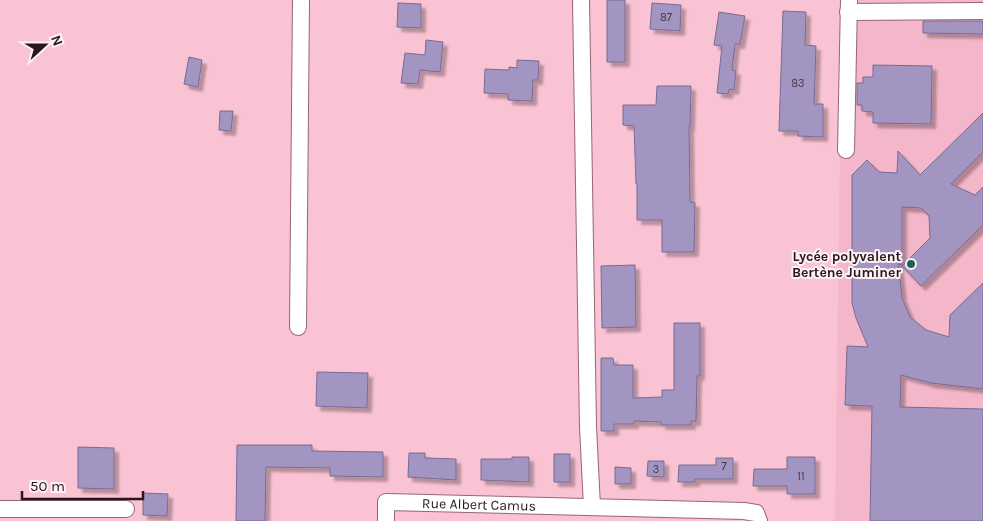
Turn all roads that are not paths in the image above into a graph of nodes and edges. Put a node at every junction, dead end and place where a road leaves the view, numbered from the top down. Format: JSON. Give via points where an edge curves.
{"nodes":[{"id":1,"x":301,"y":0,"type":"edge"},
{"id":2,"x":581,"y":0,"type":"edge"},
{"id":3,"x":849,"y":6,"type":"edge"},
{"id":4,"x":983,"y":11,"type":"edge"},
{"id":5,"x":846,"y":150,"type":"dead end"},
{"id":6,"x":298,"y":327,"type":"dead end"},
{"id":7,"x":592,"y":507,"type":"junction"},
{"id":8,"x":0,"y":509,"type":"edge"},
{"id":9,"x":126,"y":509,"type":"dead end"},
{"id":10,"x":386,"y":521,"type":"edge"},
{"id":11,"x":759,"y":521,"type":"edge"}],
"edges":[{"from":1,"to":6,"type":"street"},
{"from":2,"to":7,"type":"street"},
{"from":3,"to":4,"type":"street"},
{"from":3,"to":5,"type":"street"},
{"from":7,"to":10,"type":"street","name":"Rue Albert Camus","via":[[386,502]]},
{"from":7,"to":11,"type":"street","via":[[744,511],[756,513]]},
{"from":8,"to":9,"type":"street"}]}
